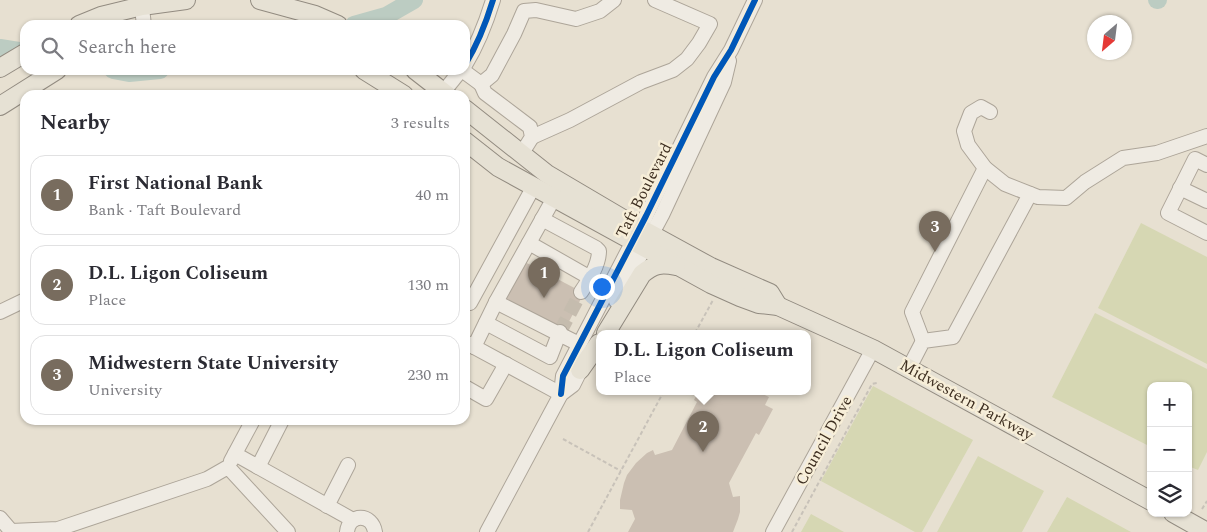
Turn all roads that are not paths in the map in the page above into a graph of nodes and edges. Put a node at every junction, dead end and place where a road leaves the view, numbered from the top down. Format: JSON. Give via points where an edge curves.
{"nodes":[{"id":1,"x":186,"y":0,"type":"edge"},
{"id":2,"x":260,"y":0,"type":"edge"},
{"id":3,"x":493,"y":0,"type":"edge"},
{"id":4,"x":614,"y":0,"type":"edge"},
{"id":5,"x":655,"y":0,"type":"edge"},
{"id":6,"x":755,"y":0,"type":"edge"},
{"id":7,"x":141,"y":3,"type":"edge"},
{"id":8,"x":91,"y":20,"type":"edge"},
{"id":9,"x":143,"y":20,"type":"edge"},
{"id":10,"x":326,"y":20,"type":"edge"},
{"id":11,"x":20,"y":56,"type":"edge"},
{"id":12,"x":470,"y":56,"type":"edge"},
{"id":13,"x":4,"y":66,"type":"edge"},
{"id":14,"x":48,"y":75,"type":"edge"},
{"id":15,"x":372,"y":75,"type":"edge"},
{"id":16,"x":421,"y":75,"type":"edge"},
{"id":17,"x":458,"y":75,"type":"edge"},
{"id":18,"x":469,"y":75,"type":"edge"},
{"id":19,"x":481,"y":84,"type":"junction"},
{"id":20,"x":25,"y":90,"type":"edge"},
{"id":21,"x":396,"y":90,"type":"edge"},
{"id":22,"x":439,"y":90,"type":"edge"},
{"id":23,"x":447,"y":90,"type":"edge"},
{"id":24,"x":20,"y":93,"type":"edge"},
{"id":25,"x":0,"y":106,"type":"edge"},
{"id":26,"x":470,"y":112,"type":"edge"},
{"id":27,"x":990,"y":112,"type":"dead end"},
{"id":28,"x":1207,"y":136,"type":"edge"},
{"id":29,"x":532,"y":137,"type":"junction"},
{"id":30,"x":470,"y":145,"type":"edge"},
{"id":31,"x":522,"y":154,"type":"junction"},
{"id":32,"x":1207,"y":164,"type":"edge"},
{"id":33,"x":985,"y":168,"type":"junction"},
{"id":34,"x":534,"y":186,"type":"junction"},
{"id":35,"x":1180,"y":188,"type":"junction"},
{"id":36,"x":1030,"y":194,"type":"junction"},
{"id":37,"x":554,"y":198,"type":"junction"},
{"id":38,"x":1207,"y":202,"type":"edge"},
{"id":39,"x":542,"y":219,"type":"junction"},
{"id":40,"x":1207,"y":233,"type":"edge"},
{"id":41,"x":642,"y":238,"type":"junction"},
{"id":42,"x":529,"y":243,"type":"junction"},
{"id":43,"x":676,"y":266,"type":"junction"},
{"id":44,"x":590,"y":278,"type":"junction"},
{"id":45,"x":608,"y":288,"type":"junction"},
{"id":46,"x":581,"y":292,"type":"tunnel mouth"},
{"id":47,"x":20,"y":302,"type":"edge"},
{"id":48,"x":496,"y":302,"type":"junction"},
{"id":49,"x":470,"y":303,"type":"edge"},
{"id":50,"x":778,"y":306,"type":"junction"},
{"id":51,"x":0,"y":312,"type":"edge"},
{"id":52,"x":486,"y":323,"type":"junction"},
{"id":53,"x":602,"y":330,"type":"edge"},
{"id":54,"x":608,"y":330,"type":"edge"},
{"id":55,"x":560,"y":333,"type":"junction"},
{"id":56,"x":596,"y":341,"type":"edge"},
{"id":57,"x":923,"y":342,"type":"junction"},
{"id":58,"x":470,"y":344,"type":"edge"},
{"id":59,"x":579,"y":344,"type":"junction"},
{"id":60,"x":596,"y":347,"type":"edge"},
{"id":61,"x":873,"y":349,"type":"junction"},
{"id":62,"x":506,"y":364,"type":"junction"},
{"id":63,"x":910,"y":368,"type":"junction"},
{"id":64,"x":580,"y":370,"type":"junction"},
{"id":65,"x":470,"y":390,"type":"edge"},
{"id":66,"x":561,"y":394,"type":"junction"},
{"id":67,"x":250,"y":425,"type":"edge"},
{"id":68,"x":279,"y":425,"type":"edge"},
{"id":69,"x":235,"y":454,"type":"junction"},
{"id":70,"x":348,"y":465,"type":"dead end"},
{"id":71,"x":228,"y":467,"type":"junction"},
{"id":72,"x":258,"y":467,"type":"junction"},
{"id":73,"x":1147,"y":499,"type":"edge"},
{"id":74,"x":327,"y":506,"type":"junction"},
{"id":75,"x":1180,"y":517,"type":"edge"},
{"id":76,"x":0,"y":518,"type":"edge"},
{"id":77,"x":350,"y":526,"type":"edge"},
{"id":78,"x":378,"y":530,"type":"edge"},
{"id":79,"x":12,"y":531,"type":"edge"},
{"id":80,"x":57,"y":531,"type":"edge"},
{"id":81,"x":288,"y":532,"type":"edge"},
{"id":82,"x":487,"y":532,"type":"edge"},
{"id":83,"x":773,"y":532,"type":"edge"},
{"id":84,"x":1207,"y":532,"type":"edge"}],
"edges":[{"from":1,"to":7,"type":"main road"},
{"from":2,"to":10,"type":"main road"},
{"from":3,"to":12,"type":"street","via":[[487,22]]},
{"from":4,"to":19,"type":"street","via":[[600,11],[576,19],[536,10],[524,11],[492,75]]},
{"from":5,"to":29,"type":"street","via":[[710,24],[687,59],[673,70],[641,82]]},
{"from":6,"to":41,"type":"street","name":"Taft Boulevard","via":[[731,50],[724,82],[662,215]]},
{"from":7,"to":8,"type":"main road"},
{"from":7,"to":9,"type":"street"},
{"from":11,"to":13,"type":"main road"},
{"from":14,"to":20,"type":"main road"},
{"from":15,"to":21,"type":"main road"},
{"from":16,"to":22,"type":"main road"},
{"from":17,"to":23,"type":"street"},
{"from":18,"to":19,"type":"street"},
{"from":19,"to":29,"type":"street","via":[[486,92],[530,127]]},
{"from":24,"to":25,"type":"main road"},
{"from":26,"to":31,"type":"main road","name":"Midwestern Parkway"},
{"from":27,"to":33,"type":"street","via":[[981,107],[970,113],[964,131],[968,145]]},
{"from":28,"to":36,"type":"street","via":[[1157,153],[1123,158],[1066,198]]},
{"from":29,"to":31,"type":"street"},
{"from":30,"to":34,"type":"main road","name":"Midwestern Parkway","via":[[498,168]]},
{"from":31,"to":41,"type":"main road","name":"Midwestern Parkway"},
{"from":32,"to":35,"type":"street","via":[[1195,159]]},
{"from":33,"to":36,"type":"street","via":[[1006,184]]},
{"from":33,"to":57,"type":"street","via":[[912,312]]},
{"from":34,"to":37,"type":"main road","name":"Midwestern Parkway"},
{"from":34,"to":49,"type":"street"},
{"from":35,"to":38,"type":"street"},
{"from":35,"to":40,"type":"street","via":[[1168,214]]},
{"from":36,"to":57,"type":"street","via":[[953,337]]},
{"from":37,"to":39,"type":"street"},
{"from":37,"to":41,"type":"main road","name":"Midwestern Parkway"},
{"from":39,"to":42,"type":"street"},
{"from":39,"to":44,"type":"street","via":[[599,251]]},
{"from":41,"to":43,"type":"main road","name":"Midwestern Parkway"},
{"from":41,"to":45,"type":"street","name":"Taft Boulevard"},
{"from":41,"to":50,"type":"main road","name":"Midwestern Parkway","via":[[770,293]]},
{"from":41,"to":53,"type":"street","name":"Taft Boulevard"},
{"from":42,"to":44,"type":"street"},
{"from":42,"to":48,"type":"street"},
{"from":43,"to":50,"type":"main road","name":"Midwestern Parkway","via":[[740,297]]},
{"from":43,"to":54,"type":"main road","via":[[658,265],[642,274]]},
{"from":44,"to":45,"type":"street"},
{"from":44,"to":46,"type":"street"},
{"from":45,"to":59,"type":"street","name":"Taft Boulevard"},
{"from":47,"to":51,"type":"street"},
{"from":48,"to":52,"type":"street"},
{"from":48,"to":55,"type":"street"},
{"from":50,"to":61,"type":"main road","name":"Midwestern Parkway"},
{"from":52,"to":55,"type":"street","via":[[550,356]]},
{"from":52,"to":58,"type":"street"},
{"from":55,"to":59,"type":"street"},
{"from":56,"to":64,"type":"street","name":"Taft Boulevard"},
{"from":57,"to":63,"type":"street"},
{"from":58,"to":62,"type":"street"},
{"from":59,"to":66,"type":"street","name":"Taft Boulevard","via":[[563,376]]},
{"from":60,"to":64,"type":"main road"},
{"from":61,"to":63,"type":"main road","name":"Midwestern Parkway"},
{"from":61,"to":83,"type":"street","name":"Council Drive"},
{"from":62,"to":65,"type":"street","via":[[486,398]]},
{"from":62,"to":66,"type":"street"},
{"from":63,"to":73,"type":"main road","name":"Midwestern Parkway"},
{"from":64,"to":66,"type":"street","name":"Taft Boulevard","via":[[573,385]]},
{"from":66,"to":82,"type":"street","name":"Taft Boulevard"},
{"from":67,"to":69,"type":"street"},
{"from":68,"to":72,"type":"street"},
{"from":69,"to":71,"type":"street"},
{"from":69,"to":72,"type":"street"},
{"from":70,"to":74,"type":"street"},
{"from":71,"to":80,"type":"street","via":[[207,479]]},
{"from":71,"to":81,"type":"street"},
{"from":72,"to":74,"type":"street"},
{"from":74,"to":77,"type":"street"},
{"from":75,"to":84,"type":"main road"},
{"from":76,"to":79,"type":"street"},
{"from":77,"to":78,"type":"street","via":[[363,518]]},
{"from":79,"to":80,"type":"street"}]}
